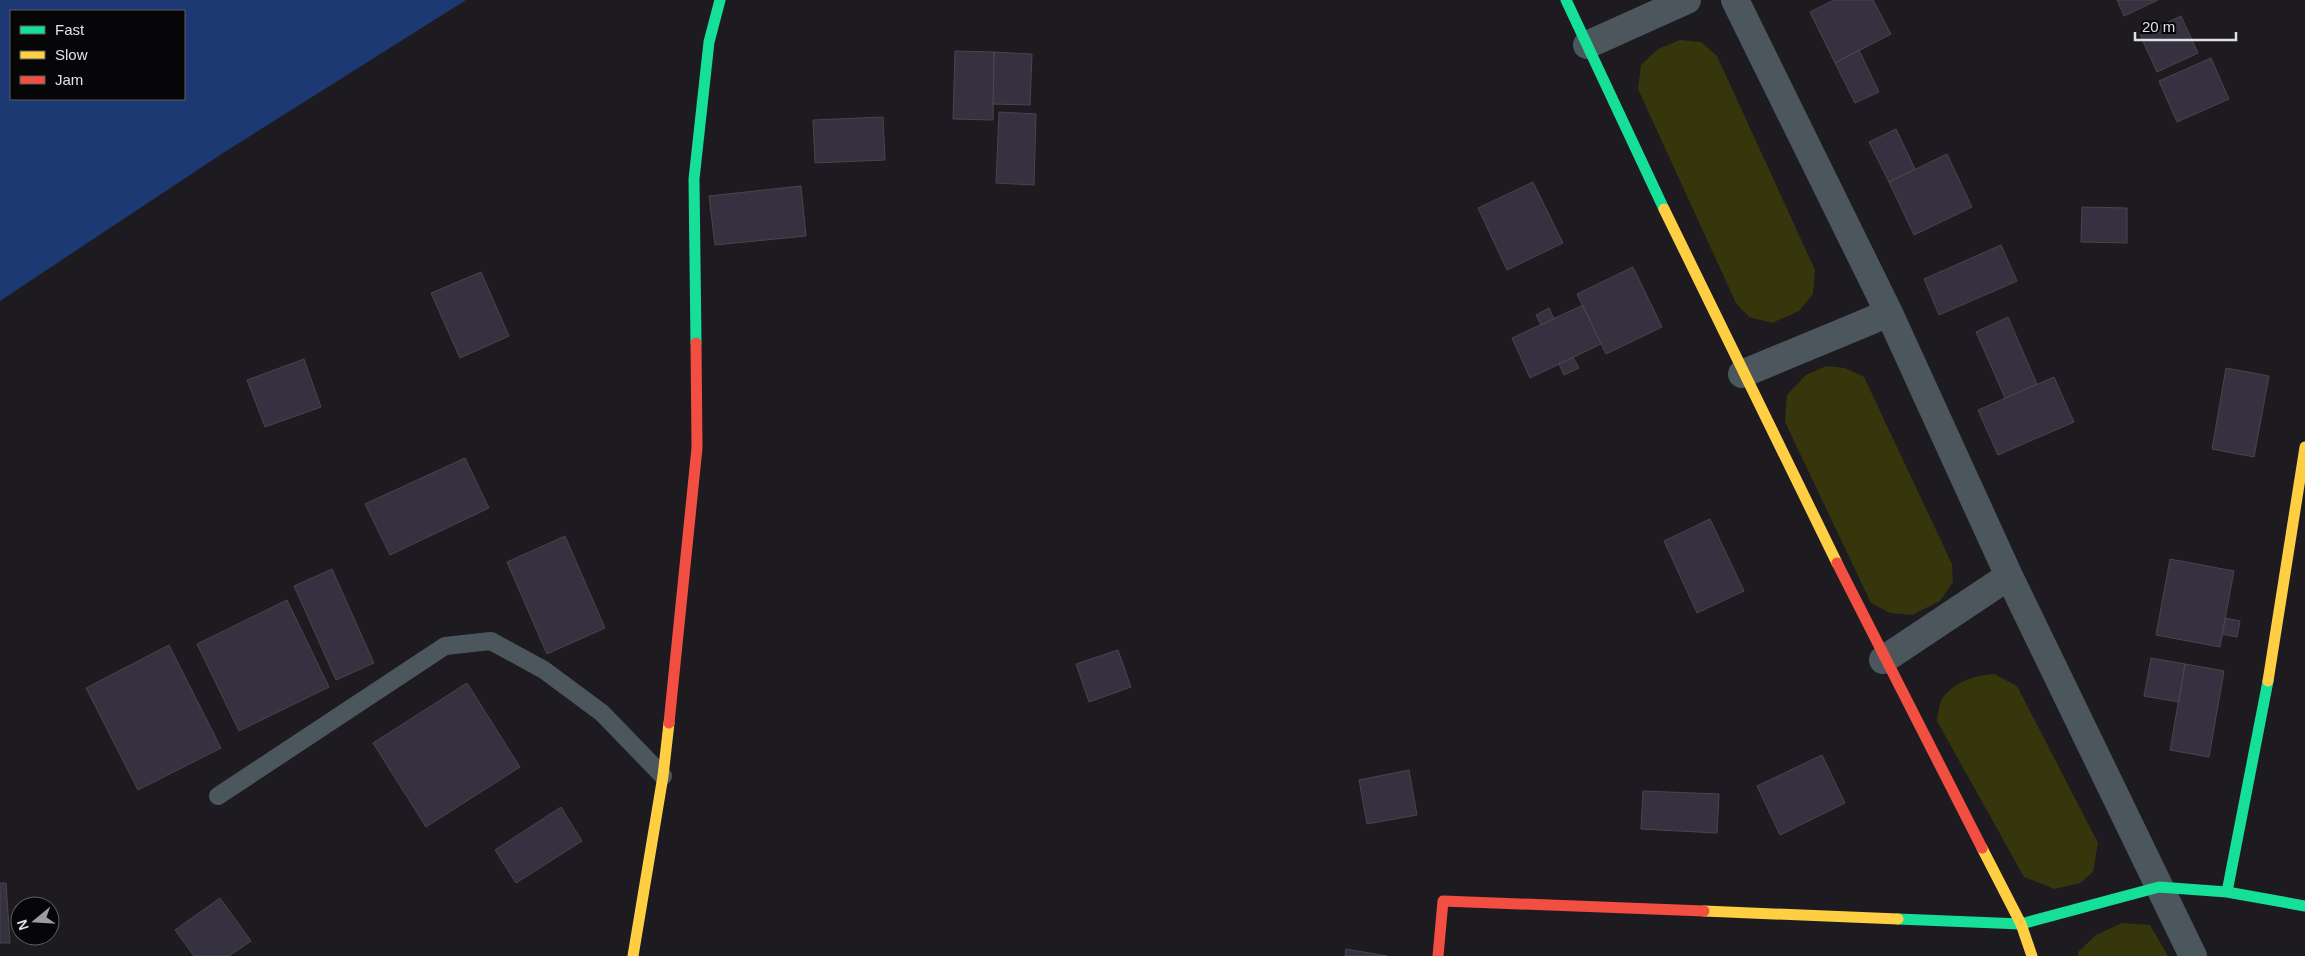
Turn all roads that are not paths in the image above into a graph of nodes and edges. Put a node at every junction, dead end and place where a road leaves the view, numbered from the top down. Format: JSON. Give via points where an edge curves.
{"nodes":[{"id":1,"x":720,"y":0,"type":"edge"},
{"id":2,"x":1566,"y":0,"type":"edge"},
{"id":3,"x":1687,"y":0,"type":"edge"},
{"id":4,"x":1735,"y":0,"type":"edge"},
{"id":5,"x":1587,"y":45,"type":"junction"},
{"id":6,"x":1888,"y":313,"type":"junction"},
{"id":7,"x":1742,"y":374,"type":"junction"},
{"id":8,"x":2305,"y":447,"type":"edge"},
{"id":9,"x":2010,"y":576,"type":"junction"},
{"id":10,"x":1883,"y":660,"type":"junction"},
{"id":11,"x":663,"y":776,"type":"junction"},
{"id":12,"x":218,"y":796,"type":"dead end"},
{"id":13,"x":2159,"y":887,"type":"junction"},
{"id":14,"x":2227,"y":892,"type":"junction"},
{"id":15,"x":2305,"y":906,"type":"edge"},
{"id":16,"x":2021,"y":924,"type":"junction"},
{"id":17,"x":633,"y":956,"type":"edge"},
{"id":18,"x":1438,"y":956,"type":"edge"},
{"id":19,"x":2032,"y":956,"type":"edge"},
{"id":20,"x":2193,"y":956,"type":"edge"}],
"edges":[{"from":1,"to":11,"type":"street","via":[[709,42],[694,179],[697,448]]},
{"from":2,"to":5,"type":"street"},
{"from":3,"to":5,"type":"street"},
{"from":4,"to":6,"type":"street"},
{"from":5,"to":7,"type":"street"},
{"from":6,"to":7,"type":"street"},
{"from":6,"to":9,"type":"street"},
{"from":7,"to":10,"type":"street"},
{"from":8,"to":14,"type":"street","via":[[2277,632]]},
{"from":9,"to":10,"type":"street"},
{"from":9,"to":13,"type":"street"},
{"from":10,"to":16,"type":"street"},
{"from":11,"to":12,"type":"lane","via":[[602,713],[544,670],[491,640],[445,646]]},
{"from":11,"to":17,"type":"street"},
{"from":13,"to":14,"type":"street"},
{"from":13,"to":16,"type":"street"},
{"from":13,"to":20,"type":"street"},
{"from":14,"to":15,"type":"street"},
{"from":16,"to":18,"type":"street","via":[[1442,901]]},
{"from":16,"to":19,"type":"street"}]}
